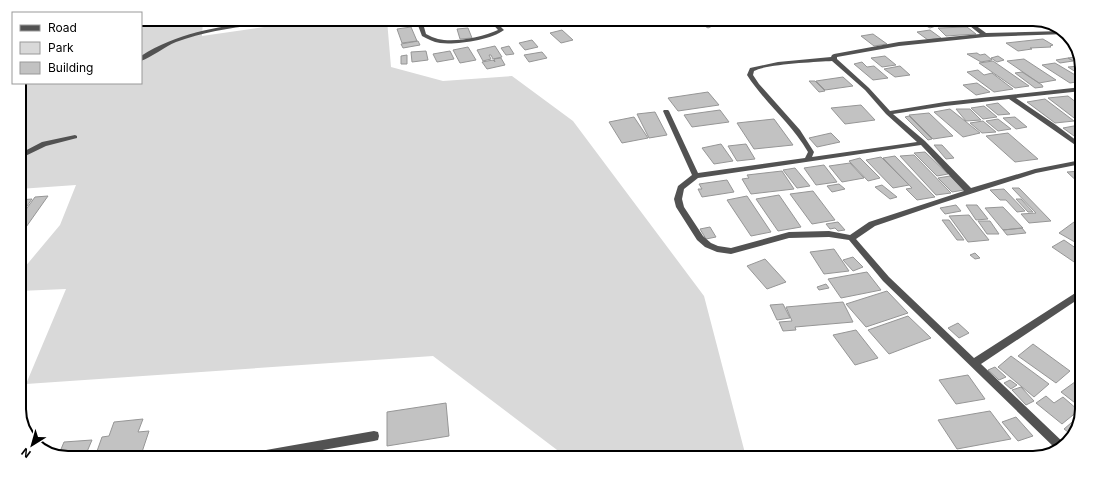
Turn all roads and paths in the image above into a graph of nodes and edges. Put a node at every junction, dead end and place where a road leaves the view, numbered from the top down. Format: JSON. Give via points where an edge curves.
{"nodes":[{"id":1,"x":232,"y":26,"type":"edge"},
{"id":2,"x":421,"y":26,"type":"edge"},
{"id":3,"x":497,"y":26,"type":"edge"},
{"id":4,"x":973,"y":26,"type":"edge"},
{"id":5,"x":1056,"y":33,"type":"edge"},
{"id":6,"x":985,"y":35,"type":"junction"},
{"id":7,"x":142,"y":58,"type":"edge"},
{"id":8,"x":834,"y":59,"type":"junction"},
{"id":9,"x":1075,"y":90,"type":"edge"},
{"id":10,"x":1012,"y":98,"type":"junction"},
{"id":11,"x":666,"y":110,"type":"dead end"},
{"id":12,"x":888,"y":113,"type":"junction"},
{"id":13,"x":75,"y":136,"type":"dead end"},
{"id":14,"x":1075,"y":142,"type":"edge"},
{"id":15,"x":923,"y":143,"type":"junction"},
{"id":16,"x":26,"y":153,"type":"edge"},
{"id":17,"x":807,"y":160,"type":"junction"},
{"id":18,"x":1075,"y":163,"type":"edge"},
{"id":19,"x":696,"y":176,"type":"junction"},
{"id":20,"x":969,"y":191,"type":"junction"},
{"id":21,"x":851,"y":238,"type":"junction"},
{"id":22,"x":1075,"y":296,"type":"edge"},
{"id":23,"x":974,"y":363,"type":"junction"},
{"id":24,"x":374,"y":436,"type":"dead end"},
{"id":25,"x":1057,"y":443,"type":"edge"},
{"id":26,"x":289,"y":451,"type":"edge"}],
"edges":[{"from":1,"to":7,"type":"street","via":[[208,30],[162,44]]},
{"from":2,"to":3,"type":"street","via":[[424,35],[445,42],[472,40],[501,30]]},
{"from":4,"to":6,"type":"street"},
{"from":5,"to":6,"type":"street"},
{"from":6,"to":8,"type":"street","via":[[869,49],[838,54]]},
{"from":8,"to":12,"type":"street","via":[[867,89]]},
{"from":8,"to":17,"type":"street","via":[[765,66],[753,68],[751,71],[750,75],[762,93],[805,140],[810,152]]},
{"from":9,"to":10,"type":"street"},
{"from":10,"to":12,"type":"street","via":[[945,104]]},
{"from":10,"to":14,"type":"street"},
{"from":11,"to":19,"type":"street"},
{"from":12,"to":15,"type":"street"},
{"from":13,"to":16,"type":"street","via":[[44,144]]},
{"from":15,"to":17,"type":"street"},
{"from":15,"to":20,"type":"street"},
{"from":17,"to":19,"type":"street"},
{"from":18,"to":20,"type":"street","via":[[1035,170]]},
{"from":19,"to":21,"type":"street","via":[[680,188],[680,207],[700,238],[717,249],[731,251],[789,235],[829,234]]},
{"from":20,"to":21,"type":"street","via":[[872,224]]},
{"from":21,"to":23,"type":"street","via":[[886,279]]},
{"from":22,"to":23,"type":"street"},
{"from":23,"to":25,"type":"street"},
{"from":24,"to":26,"type":"street"}]}
